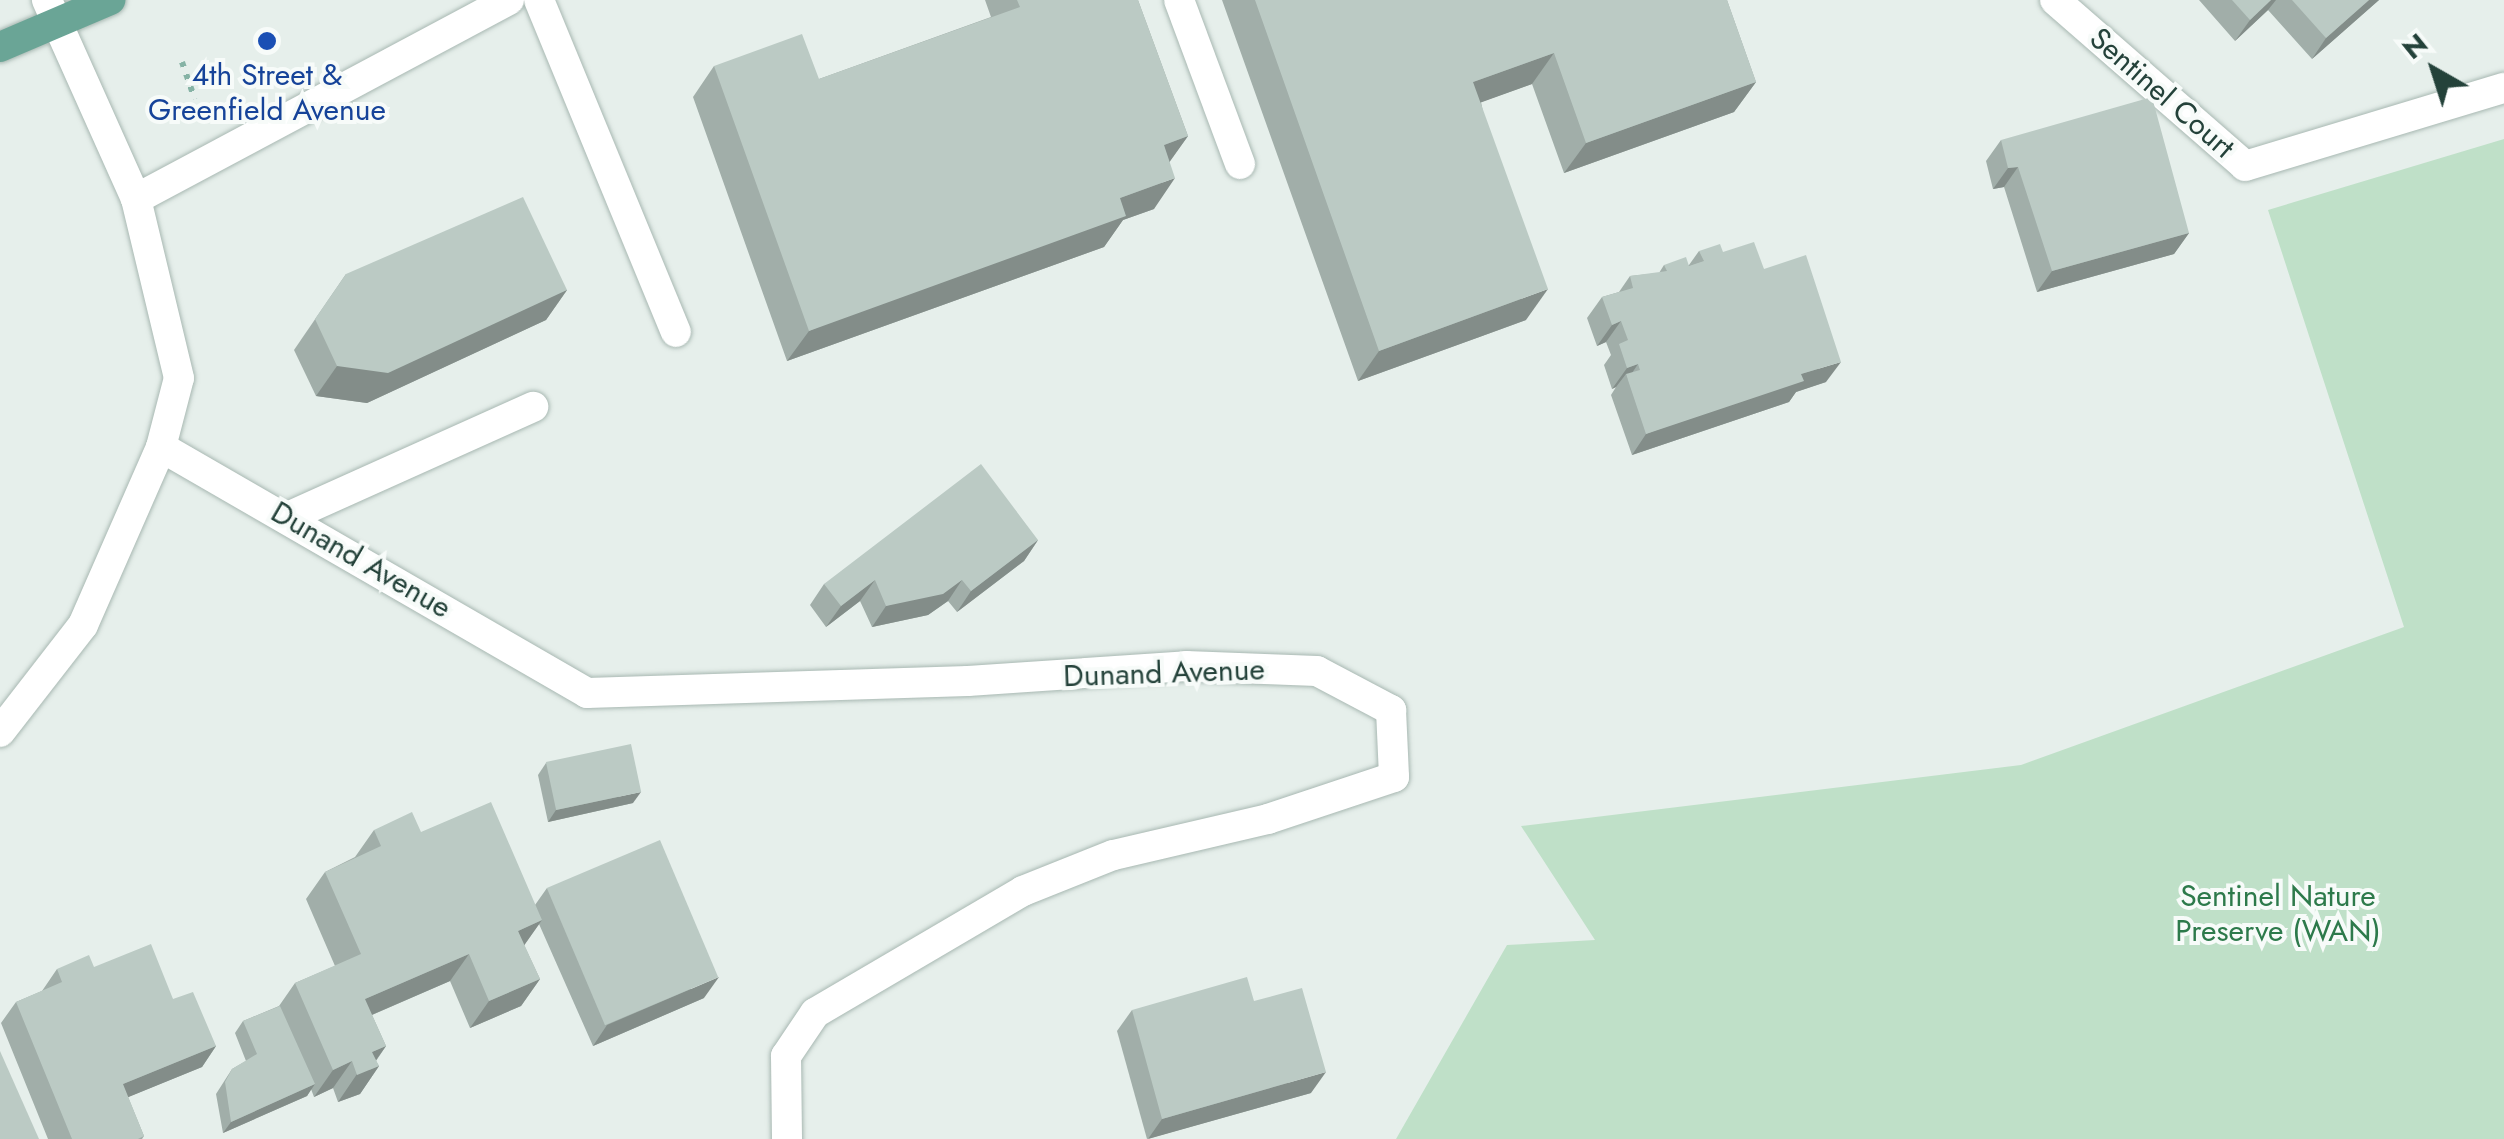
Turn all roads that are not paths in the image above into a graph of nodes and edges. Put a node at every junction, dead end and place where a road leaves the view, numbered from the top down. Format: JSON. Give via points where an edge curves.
{"nodes":[{"id":1,"x":110,"y":0,"type":"edge"},
{"id":2,"x":510,"y":0,"type":"edge"},
{"id":3,"x":539,"y":0,"type":"edge"},
{"id":4,"x":1179,"y":0,"type":"edge"},
{"id":5,"x":2055,"y":0,"type":"edge"},
{"id":6,"x":52,"y":11,"type":"edge"},
{"id":7,"x":0,"y":47,"type":"edge"},
{"id":8,"x":2504,"y":88,"type":"edge"},
{"id":9,"x":1240,"y":164,"type":"dead end"},
{"id":10,"x":136,"y":199,"type":"junction"},
{"id":11,"x":676,"y":332,"type":"dead end"},
{"id":12,"x":533,"y":407,"type":"dead end"},
{"id":13,"x":161,"y":447,"type":"junction"},
{"id":14,"x":288,"y":517,"type":"junction"},
{"id":15,"x":0,"y":732,"type":"edge"},
{"id":16,"x":787,"y":1139,"type":"edge"}],
"edges":[{"from":1,"to":6,"type":"main road"},
{"from":2,"to":10,"type":"street"},
{"from":3,"to":11,"type":"street"},
{"from":4,"to":9,"type":"street"},
{"from":5,"to":8,"type":"street","name":"Sentinel Court","via":[[2245,166]]},
{"from":6,"to":7,"type":"main road"},
{"from":6,"to":10,"type":"street"},
{"from":10,"to":13,"type":"street","via":[[178,378]]},
{"from":12,"to":14,"type":"street"},
{"from":13,"to":14,"type":"street","name":"Dunand Avenue"},
{"from":13,"to":15,"type":"street","via":[[84,626]]},
{"from":14,"to":16,"type":"street","name":"Dunand Avenue","via":[[587,692],[968,681],[1186,666],[1317,671],[1391,710],[1394,777],[1268,819],[1113,855],[1023,890],[815,1013],[786,1056]]}]}
